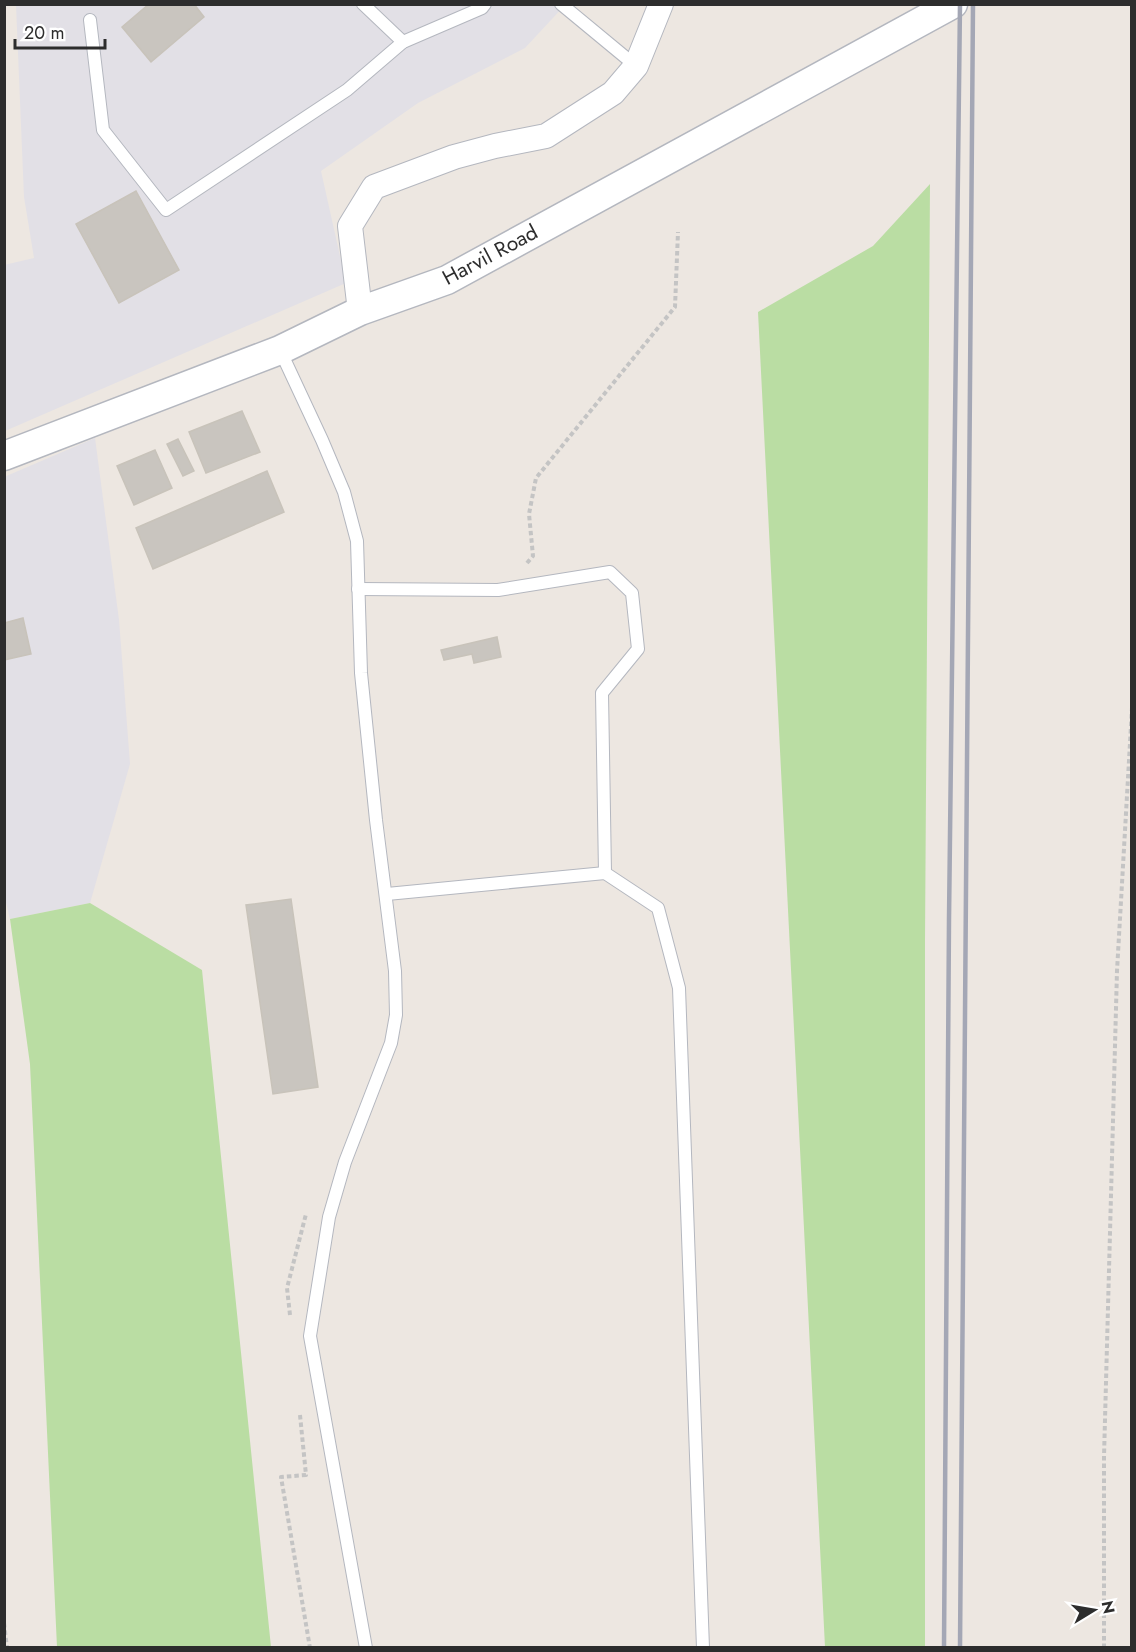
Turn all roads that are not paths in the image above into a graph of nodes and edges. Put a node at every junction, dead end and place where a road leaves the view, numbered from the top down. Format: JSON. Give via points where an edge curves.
{"nodes":[{"id":1,"x":363,"y":4,"type":"edge"},
{"id":2,"x":485,"y":4,"type":"edge"},
{"id":3,"x":561,"y":4,"type":"edge"},
{"id":4,"x":661,"y":4,"type":"edge"},
{"id":5,"x":953,"y":4,"type":"edge"},
{"id":6,"x":90,"y":20,"type":"dead end"},
{"id":7,"x":403,"y":42,"type":"junction"},
{"id":8,"x":636,"y":66,"type":"junction"},
{"id":9,"x":360,"y":311,"type":"junction"},
{"id":10,"x":280,"y":350,"type":"junction"},
{"id":11,"x":4,"y":456,"type":"edge"},
{"id":12,"x":358,"y":589,"type":"junction"},
{"id":13,"x":605,"y":873,"type":"junction"},
{"id":14,"x":387,"y":894,"type":"junction"},
{"id":15,"x":366,"y":1647,"type":"edge"},
{"id":16,"x":703,"y":1647,"type":"edge"}],
"edges":[{"from":1,"to":7,"type":"lane"},
{"from":2,"to":7,"type":"lane"},
{"from":3,"to":8,"type":"lane"},
{"from":4,"to":8,"type":"street"},
{"from":5,"to":9,"type":"street","name":"Harvil Road","via":[[447,280]]},
{"from":6,"to":7,"type":"lane","via":[[103,130],[166,210],[348,90]]},
{"from":8,"to":9,"type":"street","via":[[613,93],[546,136],[454,158],[375,187],[350,226]]},
{"from":9,"to":10,"type":"street","name":"Harvil Road"},
{"from":10,"to":11,"type":"street","name":"Harvil Road"},
{"from":10,"to":12,"type":"lane","via":[[344,492],[357,541]]},
{"from":12,"to":13,"type":"lane","via":[[498,590],[610,572],[632,592],[638,649],[602,693]]},
{"from":12,"to":14,"type":"lane","via":[[363,684]]},
{"from":13,"to":14,"type":"lane"},
{"from":13,"to":16,"type":"lane","via":[[658,908],[679,988]]},
{"from":14,"to":15,"type":"lane","via":[[395,971],[391,1043],[328,1217],[310,1336]]}]}
